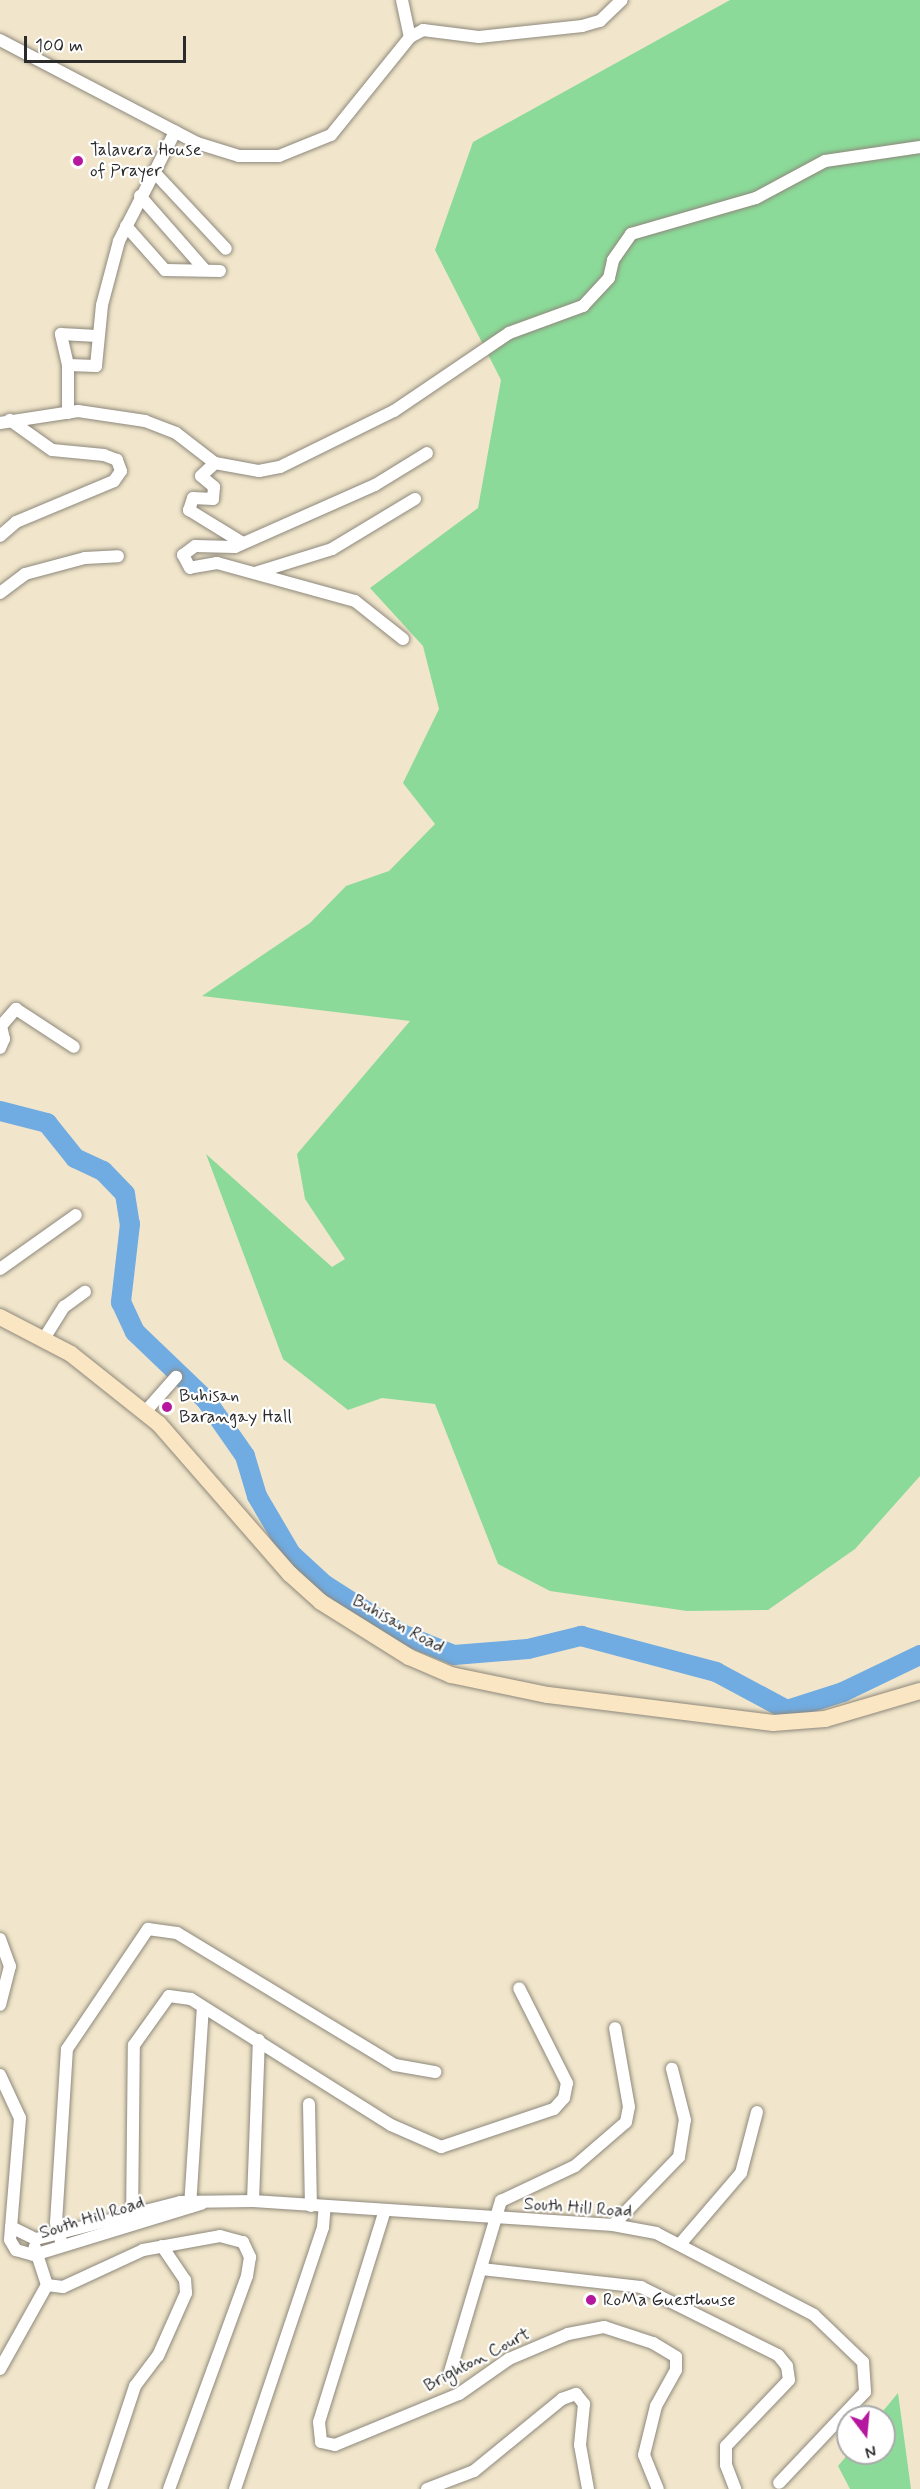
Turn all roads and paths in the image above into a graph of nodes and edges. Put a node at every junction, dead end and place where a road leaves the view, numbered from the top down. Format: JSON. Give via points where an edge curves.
{"nodes":[{"id":1,"x":402,"y":0,"type":"edge"},
{"id":2,"x":622,"y":0,"type":"edge"},
{"id":3,"x":410,"y":37,"type":"junction"},
{"id":4,"x":0,"y":39,"type":"edge"},
{"id":5,"x":175,"y":132,"type":"junction"},
{"id":6,"x":920,"y":147,"type":"edge"},
{"id":7,"x":154,"y":172,"type":"junction"},
{"id":8,"x":140,"y":195,"type":"junction"},
{"id":9,"x":126,"y":226,"type":"junction"},
{"id":10,"x":226,"y":249,"type":"dead end"},
{"id":11,"x":205,"y":270,"type":"junction"},
{"id":12,"x":220,"y":271,"type":"dead end"},
{"id":13,"x":98,"y":336,"type":"junction"},
{"id":14,"x":68,"y":365,"type":"junction"},
{"id":15,"x":68,"y":413,"type":"junction"},
{"id":16,"x":5,"y":422,"type":"edge"},
{"id":17,"x":427,"y":453,"type":"dead end"},
{"id":18,"x":215,"y":463,"type":"junction"},
{"id":19,"x":415,"y":499,"type":"dead end"},
{"id":20,"x":0,"y":536,"type":"edge"},
{"id":21,"x":241,"y":542,"type":"junction"},
{"id":22,"x":118,"y":556,"type":"dead end"},
{"id":23,"x":255,"y":573,"type":"junction"},
{"id":24,"x":0,"y":593,"type":"edge"},
{"id":25,"x":404,"y":639,"type":"dead end"},
{"id":26,"x":74,"y":1047,"type":"dead end"},
{"id":27,"x":0,"y":1048,"type":"edge"},
{"id":28,"x":76,"y":1215,"type":"dead end"},
{"id":29,"x":0,"y":1269,"type":"edge"},
{"id":30,"x":85,"y":1292,"type":"dead end"},
{"id":31,"x":0,"y":1317,"type":"edge"},
{"id":32,"x":45,"y":1337,"type":"junction"},
{"id":33,"x":176,"y":1377,"type":"dead end"},
{"id":34,"x":146,"y":1412,"type":"junction"},
{"id":35,"x":920,"y":1691,"type":"edge"},
{"id":36,"x":0,"y":1939,"type":"edge"},
{"id":37,"x":519,"y":1988,"type":"dead end"},
{"id":38,"x":0,"y":2005,"type":"edge"},
{"id":39,"x":203,"y":2008,"type":"junction"},
{"id":40,"x":615,"y":2028,"type":"dead end"},
{"id":41,"x":259,"y":2040,"type":"junction"},
{"id":42,"x":672,"y":2069,"type":"dead end"},
{"id":43,"x":435,"y":2072,"type":"dead end"},
{"id":44,"x":0,"y":2075,"type":"edge"},
{"id":45,"x":309,"y":2104,"type":"dead end"},
{"id":46,"x":757,"y":2112,"type":"dead end"},
{"id":47,"x":253,"y":2201,"type":"junction"},
{"id":48,"x":194,"y":2204,"type":"junction"},
{"id":49,"x":311,"y":2206,"type":"junction"},
{"id":50,"x":325,"y":2206,"type":"junction"},
{"id":51,"x":385,"y":2210,"type":"junction"},
{"id":52,"x":131,"y":2216,"type":"junction"},
{"id":53,"x":494,"y":2220,"type":"junction"},
{"id":54,"x":614,"y":2225,"type":"junction"},
{"id":55,"x":11,"y":2228,"type":"junction"},
{"id":56,"x":57,"y":2233,"type":"junction"},
{"id":57,"x":36,"y":2240,"type":"junction"},
{"id":58,"x":681,"y":2243,"type":"junction"},
{"id":59,"x":62,"y":2245,"type":"junction"},
{"id":60,"x":162,"y":2246,"type":"junction"},
{"id":61,"x":34,"y":2255,"type":"junction"},
{"id":62,"x":481,"y":2269,"type":"junction"},
{"id":63,"x":47,"y":2285,"type":"junction"},
{"id":64,"x":0,"y":2369,"type":"edge"},
{"id":65,"x":449,"y":2375,"type":"dead end"},
{"id":66,"x":779,"y":2483,"type":"dead end"},
{"id":67,"x":101,"y":2489,"type":"edge"},
{"id":68,"x":169,"y":2489,"type":"edge"},
{"id":69,"x":235,"y":2489,"type":"edge"},
{"id":70,"x":427,"y":2489,"type":"edge"},
{"id":71,"x":588,"y":2489,"type":"edge"},
{"id":72,"x":658,"y":2489,"type":"edge"},
{"id":73,"x":735,"y":2489,"type":"edge"}],
"edges":[{"from":1,"to":3,"type":"street"},
{"from":2,"to":3,"type":"street","via":[[600,21],[582,26],[479,37],[423,30]]},
{"from":3,"to":5,"type":"street","via":[[330,135],[279,156],[239,156]]},
{"from":4,"to":5,"type":"street"},
{"from":5,"to":7,"type":"street"},
{"from":6,"to":18,"type":"street","via":[[825,161],[756,198],[631,234],[613,260],[609,278],[583,306],[509,333],[394,411],[280,467],[259,471]]},
{"from":7,"to":8,"type":"street"},
{"from":7,"to":10,"type":"street"},
{"from":8,"to":9,"type":"street"},
{"from":8,"to":11,"type":"street"},
{"from":9,"to":11,"type":"street","via":[[165,270]]},
{"from":9,"to":13,"type":"street"},
{"from":11,"to":12,"type":"street"},
{"from":13,"to":14,"type":"street","via":[[96,366]]},
{"from":13,"to":14,"type":"street","via":[[61,334]]},
{"from":14,"to":15,"type":"street"},
{"from":15,"to":16,"type":"street"},
{"from":15,"to":18,"type":"street","via":[[165,427]]},
{"from":16,"to":20,"type":"street","via":[[52,450],[117,460],[121,471],[114,481],[16,522]]},
{"from":17,"to":21,"type":"street","via":[[375,485]]},
{"from":18,"to":21,"type":"street","via":[[201,477],[214,487],[213,499],[193,498],[189,510]]},
{"from":19,"to":23,"type":"street","via":[[332,549]]},
{"from":21,"to":23,"type":"street","via":[[229,548],[195,546],[183,555],[185,565],[197,569],[217,563]]},
{"from":22,"to":24,"type":"street","via":[[85,558],[25,574]]},
{"from":23,"to":25,"type":"street","via":[[355,601]]},
{"from":26,"to":27,"type":"street","via":[[16,1009],[1,1026],[4,1039]]},
{"from":28,"to":29,"type":"street"},
{"from":30,"to":32,"type":"street","via":[[64,1307]]},
{"from":31,"to":32,"type":"street","name":"Buhisan Road"},
{"from":32,"to":34,"type":"street","name":"Buhisan Road"},
{"from":33,"to":34,"type":"street"},
{"from":34,"to":35,"type":"street","name":"Buhisan Road","via":[[321,1602],[399,1652],[451,1675],[548,1695],[773,1723],[825,1719]]},
{"from":36,"to":38,"type":"street","via":[[10,1972]]},
{"from":37,"to":41,"type":"street","via":[[567,2083],[564,2098],[554,2109],[460,2144],[441,2147],[391,2125]]},
{"from":39,"to":41,"type":"street"},
{"from":39,"to":48,"type":"street"},
{"from":39,"to":52,"type":"street","via":[[184,1996],[169,1996],[136,2039]]},
{"from":40,"to":53,"type":"street","via":[[629,2107],[626,2122],[575,2166],[501,2201]]},
{"from":41,"to":47,"type":"street"},
{"from":42,"to":54,"type":"street","via":[[685,2120],[679,2157]]},
{"from":43,"to":56,"type":"street","via":[[395,2065],[177,1933],[148,1929],[67,2049]]},
{"from":44,"to":55,"type":"street","name":"South Hill Road","via":[[20,2118]]},
{"from":45,"to":49,"type":"street"},
{"from":46,"to":58,"type":"street","via":[[741,2173]]},
{"from":47,"to":48,"type":"street","name":"South Hill Road"},
{"from":47,"to":49,"type":"street","name":"South Hill Road"},
{"from":48,"to":52,"type":"street","name":"South Hill Road"},
{"from":49,"to":50,"type":"street","name":"South Hill Road"},
{"from":50,"to":51,"type":"street","name":"South Hill Road"},
{"from":50,"to":69,"type":"street","via":[[323,2226]]},
{"from":51,"to":53,"type":"street","name":"South Hill Road"},
{"from":51,"to":72,"type":"street","name":"Brighton Court","via":[[319,2422],[321,2442],[335,2445],[459,2394],[509,2359],[568,2334],[604,2327],[653,2343],[676,2357],[676,2370],[656,2406],[644,2455]]},
{"from":52,"to":56,"type":"street","name":"South Hill Road"},
{"from":52,"to":59,"type":"street","name":"South Hill Road"},
{"from":53,"to":54,"type":"street","name":"South Hill Road"},
{"from":53,"to":62,"type":"street"},
{"from":54,"to":58,"type":"street","name":"South Hill Road"},
{"from":55,"to":57,"type":"street","name":"South Hill Road"},
{"from":55,"to":61,"type":"street","name":"South Hill Road","via":[[11,2245]]},
{"from":56,"to":57,"type":"street","name":"South Hill Road"},
{"from":56,"to":59,"type":"street"},
{"from":57,"to":61,"type":"street"},
{"from":58,"to":66,"type":"street","name":"South Hill Road","via":[[814,2315],[863,2362],[865,2392]]},
{"from":59,"to":61,"type":"street","name":"South Hill Road"},
{"from":60,"to":63,"type":"street","via":[[63,2287]]},
{"from":60,"to":67,"type":"street","via":[[185,2280],[186,2293],[158,2356],[135,2386]]},
{"from":60,"to":68,"type":"street","via":[[220,2236],[243,2242],[250,2257],[247,2276]]},
{"from":61,"to":63,"type":"street"},
{"from":62,"to":65,"type":"street"},
{"from":62,"to":73,"type":"street","via":[[641,2287],[777,2355],[787,2366],[789,2380],[726,2446],[726,2465]]},
{"from":63,"to":64,"type":"street"},
{"from":70,"to":71,"type":"street","via":[[474,2470],[562,2399],[576,2394],[584,2404],[580,2445]]}]}
